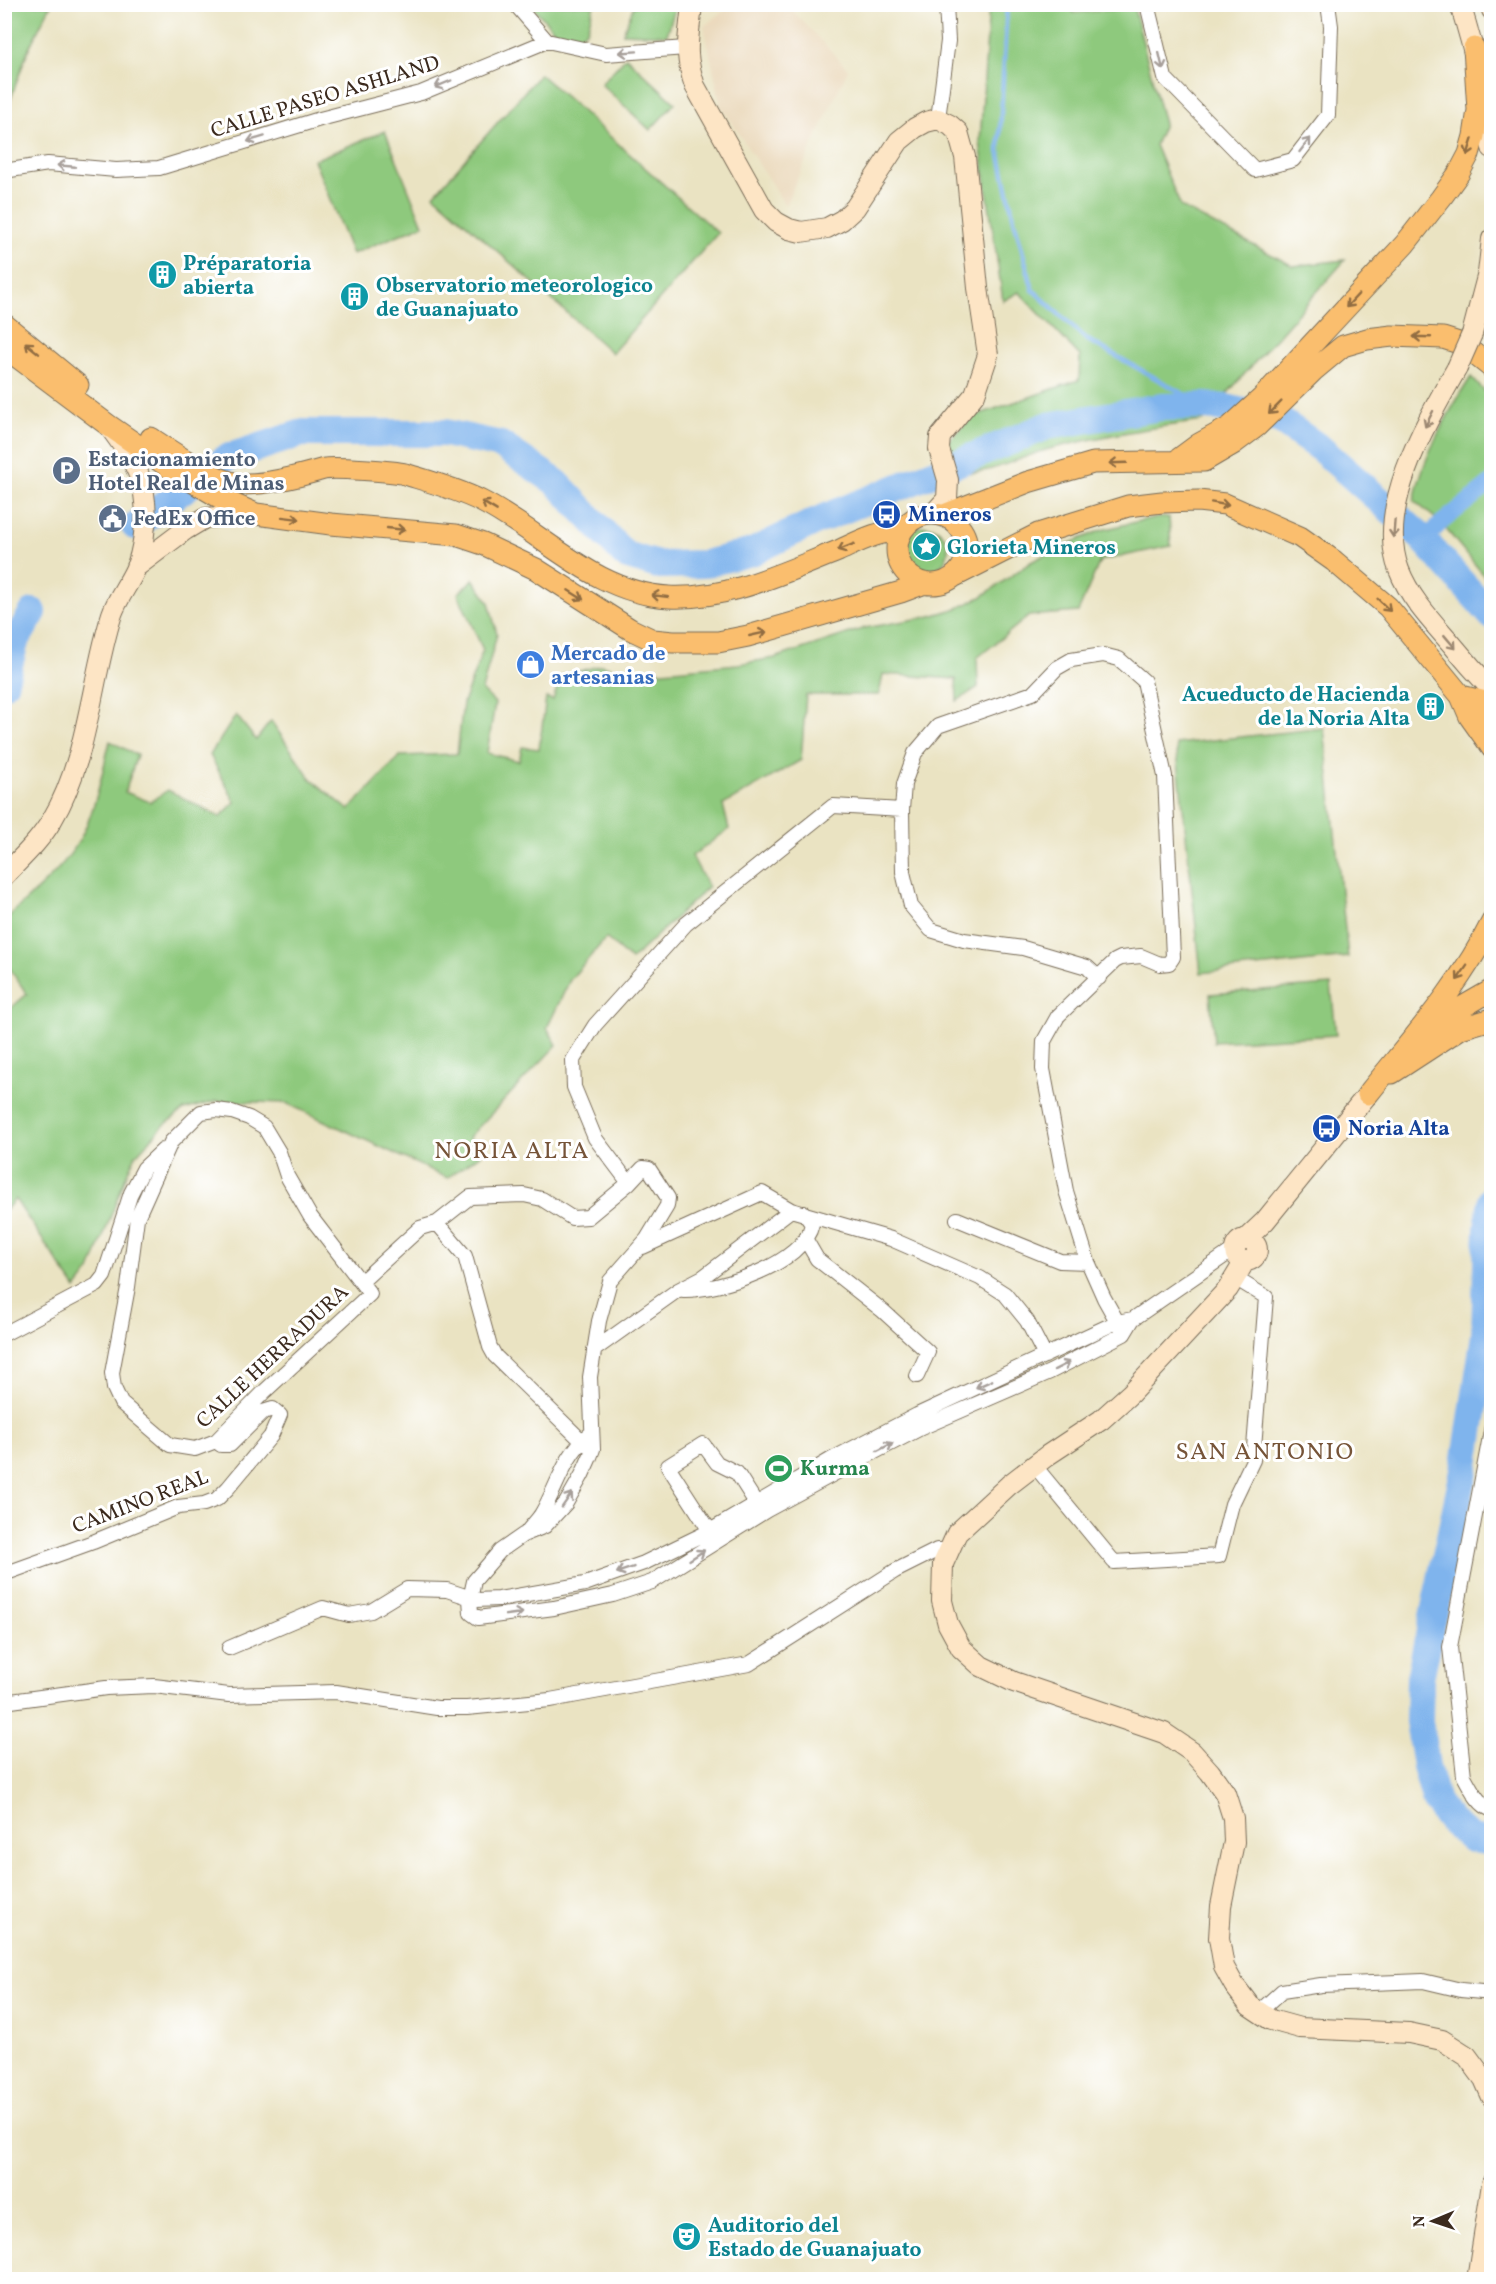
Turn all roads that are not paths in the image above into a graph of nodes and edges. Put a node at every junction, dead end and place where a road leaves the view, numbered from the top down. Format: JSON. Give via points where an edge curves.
{"nodes":[{"id":1,"x":515,"y":4,"type":"edge"},
{"id":2,"x":946,"y":4,"type":"edge"},
{"id":3,"x":1147,"y":4,"type":"edge"},
{"id":4,"x":1328,"y":4,"type":"edge"},
{"id":5,"x":1460,"y":4,"type":"edge"},
{"id":6,"x":1490,"y":4,"type":"edge"},
{"id":7,"x":693,"y":5,"type":"edge"},
{"id":8,"x":1491,"y":10,"type":"edge"},
{"id":9,"x":547,"y":41,"type":"junction"},
{"id":10,"x":686,"y":48,"type":"junction"},
{"id":11,"x":1474,"y":48,"type":"junction"},
{"id":12,"x":938,"y":119,"type":"junction"},
{"id":13,"x":1491,"y":148,"type":"edge"},
{"id":14,"x":4,"y":171,"type":"edge"},
{"id":15,"x":1491,"y":239,"type":"edge"},
{"id":16,"x":4,"y":324,"type":"edge"},
{"id":17,"x":4,"y":347,"type":"edge"},
{"id":18,"x":1491,"y":368,"type":"edge"},
{"id":19,"x":108,"y":425,"type":"junction"},
{"id":20,"x":1176,"y":461,"type":"junction"},
{"id":21,"x":176,"y":464,"type":"junction"},
{"id":22,"x":227,"y":491,"type":"junction"},
{"id":23,"x":256,"y":514,"type":"junction"},
{"id":24,"x":939,"y":514,"type":"junction"},
{"id":25,"x":902,"y":531,"type":"junction"},
{"id":26,"x":136,"y":567,"type":"junction"},
{"id":27,"x":955,"y":576,"type":"junction"},
{"id":28,"x":925,"y":583,"type":"junction"},
{"id":29,"x":1491,"y":690,"type":"edge"},
{"id":30,"x":1461,"y":696,"type":"junction"},
{"id":31,"x":1491,"y":712,"type":"edge"},
{"id":32,"x":1491,"y":748,"type":"edge"},
{"id":33,"x":902,"y":810,"type":"junction"},
{"id":34,"x":4,"y":876,"type":"edge"},
{"id":35,"x":1491,"y":922,"type":"edge"},
{"id":36,"x":1099,"y":978,"type":"junction"},
{"id":37,"x":1491,"y":990,"type":"edge"},
{"id":38,"x":1491,"y":1018,"type":"edge"},
{"id":39,"x":1386,"y":1077,"type":"junction"},
{"id":40,"x":1368,"y":1094,"type":"junction"},
{"id":41,"x":171,"y":1142,"type":"junction"},
{"id":42,"x":629,"y":1183,"type":"junction"},
{"id":43,"x":798,"y":1211,"type":"junction"},
{"id":44,"x":957,"y":1219,"type":"dead end"},
{"id":45,"x":437,"y":1223,"type":"junction"},
{"id":46,"x":806,"y":1240,"type":"junction"},
{"id":47,"x":638,"y":1249,"type":"junction"},
{"id":48,"x":1246,"y":1250,"type":"junction"},
{"id":49,"x":1088,"y":1262,"type":"junction"},
{"id":50,"x":1235,"y":1278,"type":"junction"},
{"id":51,"x":361,"y":1282,"type":"junction"},
{"id":52,"x":678,"y":1290,"type":"junction"},
{"id":53,"x":1133,"y":1319,"type":"junction"},
{"id":54,"x":1117,"y":1322,"type":"junction"},
{"id":55,"x":4,"y":1334,"type":"edge"},
{"id":56,"x":1124,"y":1334,"type":"junction"},
{"id":57,"x":594,"y":1350,"type":"junction"},
{"id":58,"x":1045,"y":1356,"type":"junction"},
{"id":59,"x":917,"y":1376,"type":"dead end"},
{"id":60,"x":1491,"y":1426,"type":"edge"},
{"id":61,"x":216,"y":1441,"type":"junction"},
{"id":62,"x":589,"y":1441,"type":"junction"},
{"id":63,"x":1034,"y":1465,"type":"junction"},
{"id":64,"x":756,"y":1503,"type":"junction"},
{"id":65,"x":710,"y":1531,"type":"junction"},
{"id":66,"x":523,"y":1535,"type":"junction"},
{"id":67,"x":949,"y":1550,"type":"junction"},
{"id":68,"x":4,"y":1574,"type":"edge"},
{"id":69,"x":470,"y":1599,"type":"junction"},
{"id":70,"x":229,"y":1648,"type":"dead end"},
{"id":71,"x":4,"y":1702,"type":"edge"},
{"id":72,"x":1491,"y":1810,"type":"edge"},
{"id":73,"x":1491,"y":1993,"type":"edge"},
{"id":74,"x":1259,"y":2012,"type":"junction"},
{"id":75,"x":1491,"y":2097,"type":"edge"},
{"id":76,"x":1491,"y":2184,"type":"edge"},
{"id":77,"x":1477,"y":2280,"type":"edge"}],
"edges":[{"from":1,"to":9,"type":"street"},
{"from":2,"to":12,"type":"street","via":[[948,41]]},
{"from":3,"to":4,"type":"street","one_way":true,"via":[[1165,78],[1255,170],[1293,160],[1328,115]]},
{"from":5,"to":11,"type":"main road"},
{"from":6,"to":8,"type":"main road"},
{"from":7,"to":10,"type":"main road"},
{"from":10,"to":9,"type":"street","one_way":true,"via":[[606,54]]},
{"from":9,"to":14,"type":"street","name":"CALLE PASEO ASHLAND","one_way":true,"via":[[421,93],[159,168],[116,170],[48,164]]},
{"from":10,"to":12,"type":"main road","via":[[695,86],[764,210],[789,229],[813,231],[842,220],[855,208],[899,141],[915,128]]},
{"from":11,"to":13,"type":"main road"},
{"from":11,"to":20,"type":"main road","one_way":true,"via":[[1478,110],[1469,154],[1459,173],[1405,244],[1262,398],[1230,427]]},
{"from":12,"to":24,"type":"main road","via":[[958,132],[963,145],[988,355],[975,394],[940,437],[939,449],[948,480],[947,499]]},
{"from":15,"to":29,"type":"main road","one_way":true,"bridge":true,"via":[[1488,273],[1472,334],[1422,433],[1398,499],[1393,531],[1396,559],[1418,604]]},
{"from":21,"to":16,"type":"main road","one_way":true},
{"from":17,"to":19,"type":"main road"},
{"from":18,"to":20,"type":"main road","one_way":true,"via":[[1462,344],[1443,338],[1366,339],[1343,346],[1233,444],[1204,461]]},
{"from":19,"to":21,"type":"main road"},
{"from":19,"to":26,"type":"main road","via":[[132,458],[142,480],[145,524]]},
{"from":20,"to":24,"type":"main road","one_way":true,"via":[[1093,463]]},
{"from":21,"to":22,"type":"main road"},
{"from":22,"to":23,"type":"main road"},
{"from":25,"to":22,"type":"main road","one_way":true,"via":[[880,533],[742,587],[669,597],[646,594],[595,575],[492,507],[452,488],[397,472],[326,471],[246,484]]},
{"from":23,"to":26,"type":"main road","via":[[206,518]]},
{"from":23,"to":28,"type":"main road","one_way":true,"via":[[456,535],[536,569],[653,640],[718,642],[748,636]]},
{"from":24,"to":25,"type":"main road","via":[[916,518]]},
{"from":24,"to":27,"type":"main road","via":[[953,520],[966,537],[966,558]]},
{"from":25,"to":28,"type":"main road","via":[[897,549],[902,567]]},
{"from":26,"to":34,"type":"main road","via":[[113,612],[66,793],[51,821]]},
{"from":27,"to":28,"type":"main road","via":[[935,584]]},
{"from":27,"to":30,"type":"main road","one_way":true,"via":[[1038,534],[1128,506],[1198,501],[1225,504],[1300,537],[1334,561],[1388,607]]},
{"from":30,"to":31,"type":"main road","via":[[1485,702]]},
{"from":30,"to":32,"type":"main road"},
{"from":33,"to":36,"type":"street","via":[[903,872],[911,906],[931,930],[964,940],[1023,948],[1087,967]]},
{"from":33,"to":36,"type":"street","via":[[904,784],[915,753],[938,726],[1033,693],[1057,668],[1071,660],[1103,655],[1119,659],[1144,681],[1165,776],[1173,957],[1169,963],[1160,964],[1141,956],[1121,958]]},
{"from":33,"to":42,"type":"street","via":[[833,806],[686,924],[594,1025],[573,1060],[574,1087],[595,1138]]},
{"from":35,"to":40,"type":"main road","one_way":true,"via":[[1457,981]]},
{"from":36,"to":49,"type":"street","via":[[1058,1016],[1044,1041],[1043,1069],[1066,1191]]},
{"from":37,"to":39,"type":"main road","via":[[1434,1026]]},
{"from":38,"to":39,"type":"main road","via":[[1461,1028]]},
{"from":39,"to":40,"type":"main road"},
{"from":40,"to":48,"type":"main road"},
{"from":41,"to":51,"type":"street","name":"CALLE HERRADURA","via":[[201,1112],[232,1112],[264,1127],[310,1216]]},
{"from":41,"to":55,"type":"street","via":[[144,1168],[131,1193],[104,1276],[97,1285]]},
{"from":41,"to":61,"type":"street","name":"CALLE HERRADURA","via":[[137,1218],[112,1373],[114,1388],[121,1403],[170,1445],[195,1449]]},
{"from":42,"to":45,"type":"street","name":"CALLE HERRADURA","via":[[588,1217],[572,1218],[542,1199],[524,1195],[491,1196],[470,1197]]},
{"from":42,"to":47,"type":"street","name":"CALLE HERRADURA","via":[[643,1168],[649,1169],[668,1198],[667,1206]]},
{"from":43,"to":46,"type":"street","via":[[813,1224]]},
{"from":43,"to":47,"type":"street","via":[[762,1192]]},
{"from":43,"to":52,"type":"street"},
{"from":43,"to":58,"type":"street","via":[[891,1239],[980,1278],[1005,1294],[1027,1321]]},
{"from":44,"to":49,"type":"street","via":[[1060,1262]]},
{"from":45,"to":51,"type":"street","name":"CALLE HERRADURA","via":[[420,1228]]},
{"from":45,"to":62,"type":"street","via":[[465,1256],[495,1356]]},
{"from":46,"to":52,"type":"street","via":[[782,1260],[721,1286]]},
{"from":46,"to":59,"type":"street","via":[[817,1259],[928,1352]]},
{"from":47,"to":57,"type":"street","via":[[610,1281]]},
{"from":48,"to":50,"type":"main road"},
{"from":48,"to":53,"type":"street"},
{"from":49,"to":54,"type":"street"},
{"from":50,"to":63,"type":"main road","via":[[1131,1393],[1101,1420]]},
{"from":50,"to":63,"type":"street","via":[[1266,1298],[1253,1460],[1232,1504],[1219,1556],[1114,1562]]},
{"from":51,"to":61,"type":"street","name":"CALLE HERRADURA","via":[[370,1294]]},
{"from":52,"to":57,"type":"street"},
{"from":53,"to":54,"type":"street"},
{"from":53,"to":56,"type":"street"},
{"from":54,"to":56,"type":"street"},
{"from":54,"to":58,"type":"street"},
{"from":69,"to":56,"type":"street","one_way":true,"via":[[471,1613],[478,1618],[554,1608],[652,1582],[767,1510],[867,1456]]},
{"from":57,"to":62,"type":"street"},
{"from":58,"to":64,"type":"street","one_way":true,"via":[[917,1415]]},
{"from":60,"to":72,"type":"street","via":[[1450,1647],[1464,1776],[1474,1794]]},
{"from":61,"to":68,"type":"street","name":"CAMINO REAL","via":[[230,1445],[263,1412],[273,1409],[280,1415],[271,1436],[217,1499],[178,1507]]},
{"from":62,"to":66,"type":"street","via":[[562,1470],[540,1515]]},
{"from":66,"to":62,"type":"street","one_way":true,"via":[[545,1526],[566,1503],[582,1475]]},
{"from":63,"to":67,"type":"main road","via":[[957,1533]]},
{"from":64,"to":65,"type":"street"},
{"from":64,"to":65,"type":"street","via":[[737,1473],[717,1462],[703,1444],[668,1466]]},
{"from":65,"to":69,"type":"street","one_way":true,"via":[[644,1563],[585,1584],[499,1599]]},
{"from":66,"to":69,"type":"street","via":[[487,1565],[474,1581]]},
{"from":67,"to":71,"type":"street","via":[[938,1550],[895,1571],[749,1664],[550,1700],[437,1708],[336,1692],[229,1695],[154,1686],[106,1688]]},
{"from":67,"to":74,"type":"main road","via":[[941,1580],[948,1624],[961,1648],[981,1666],[1014,1682],[1164,1733],[1192,1752],[1225,1793],[1233,1818],[1234,1842],[1219,1938],[1224,1967],[1234,1986]]},
{"from":69,"to":70,"type":"street","via":[[447,1590],[407,1589],[371,1611],[349,1616],[322,1608]]},
{"from":73,"to":74,"type":"street","via":[[1423,1981],[1321,1985],[1282,1991]]},
{"from":74,"to":75,"type":"main road","via":[[1299,2028],[1409,2033],[1442,2040],[1467,2056],[1484,2079]]},
{"from":76,"to":77,"type":"main road"}]}
